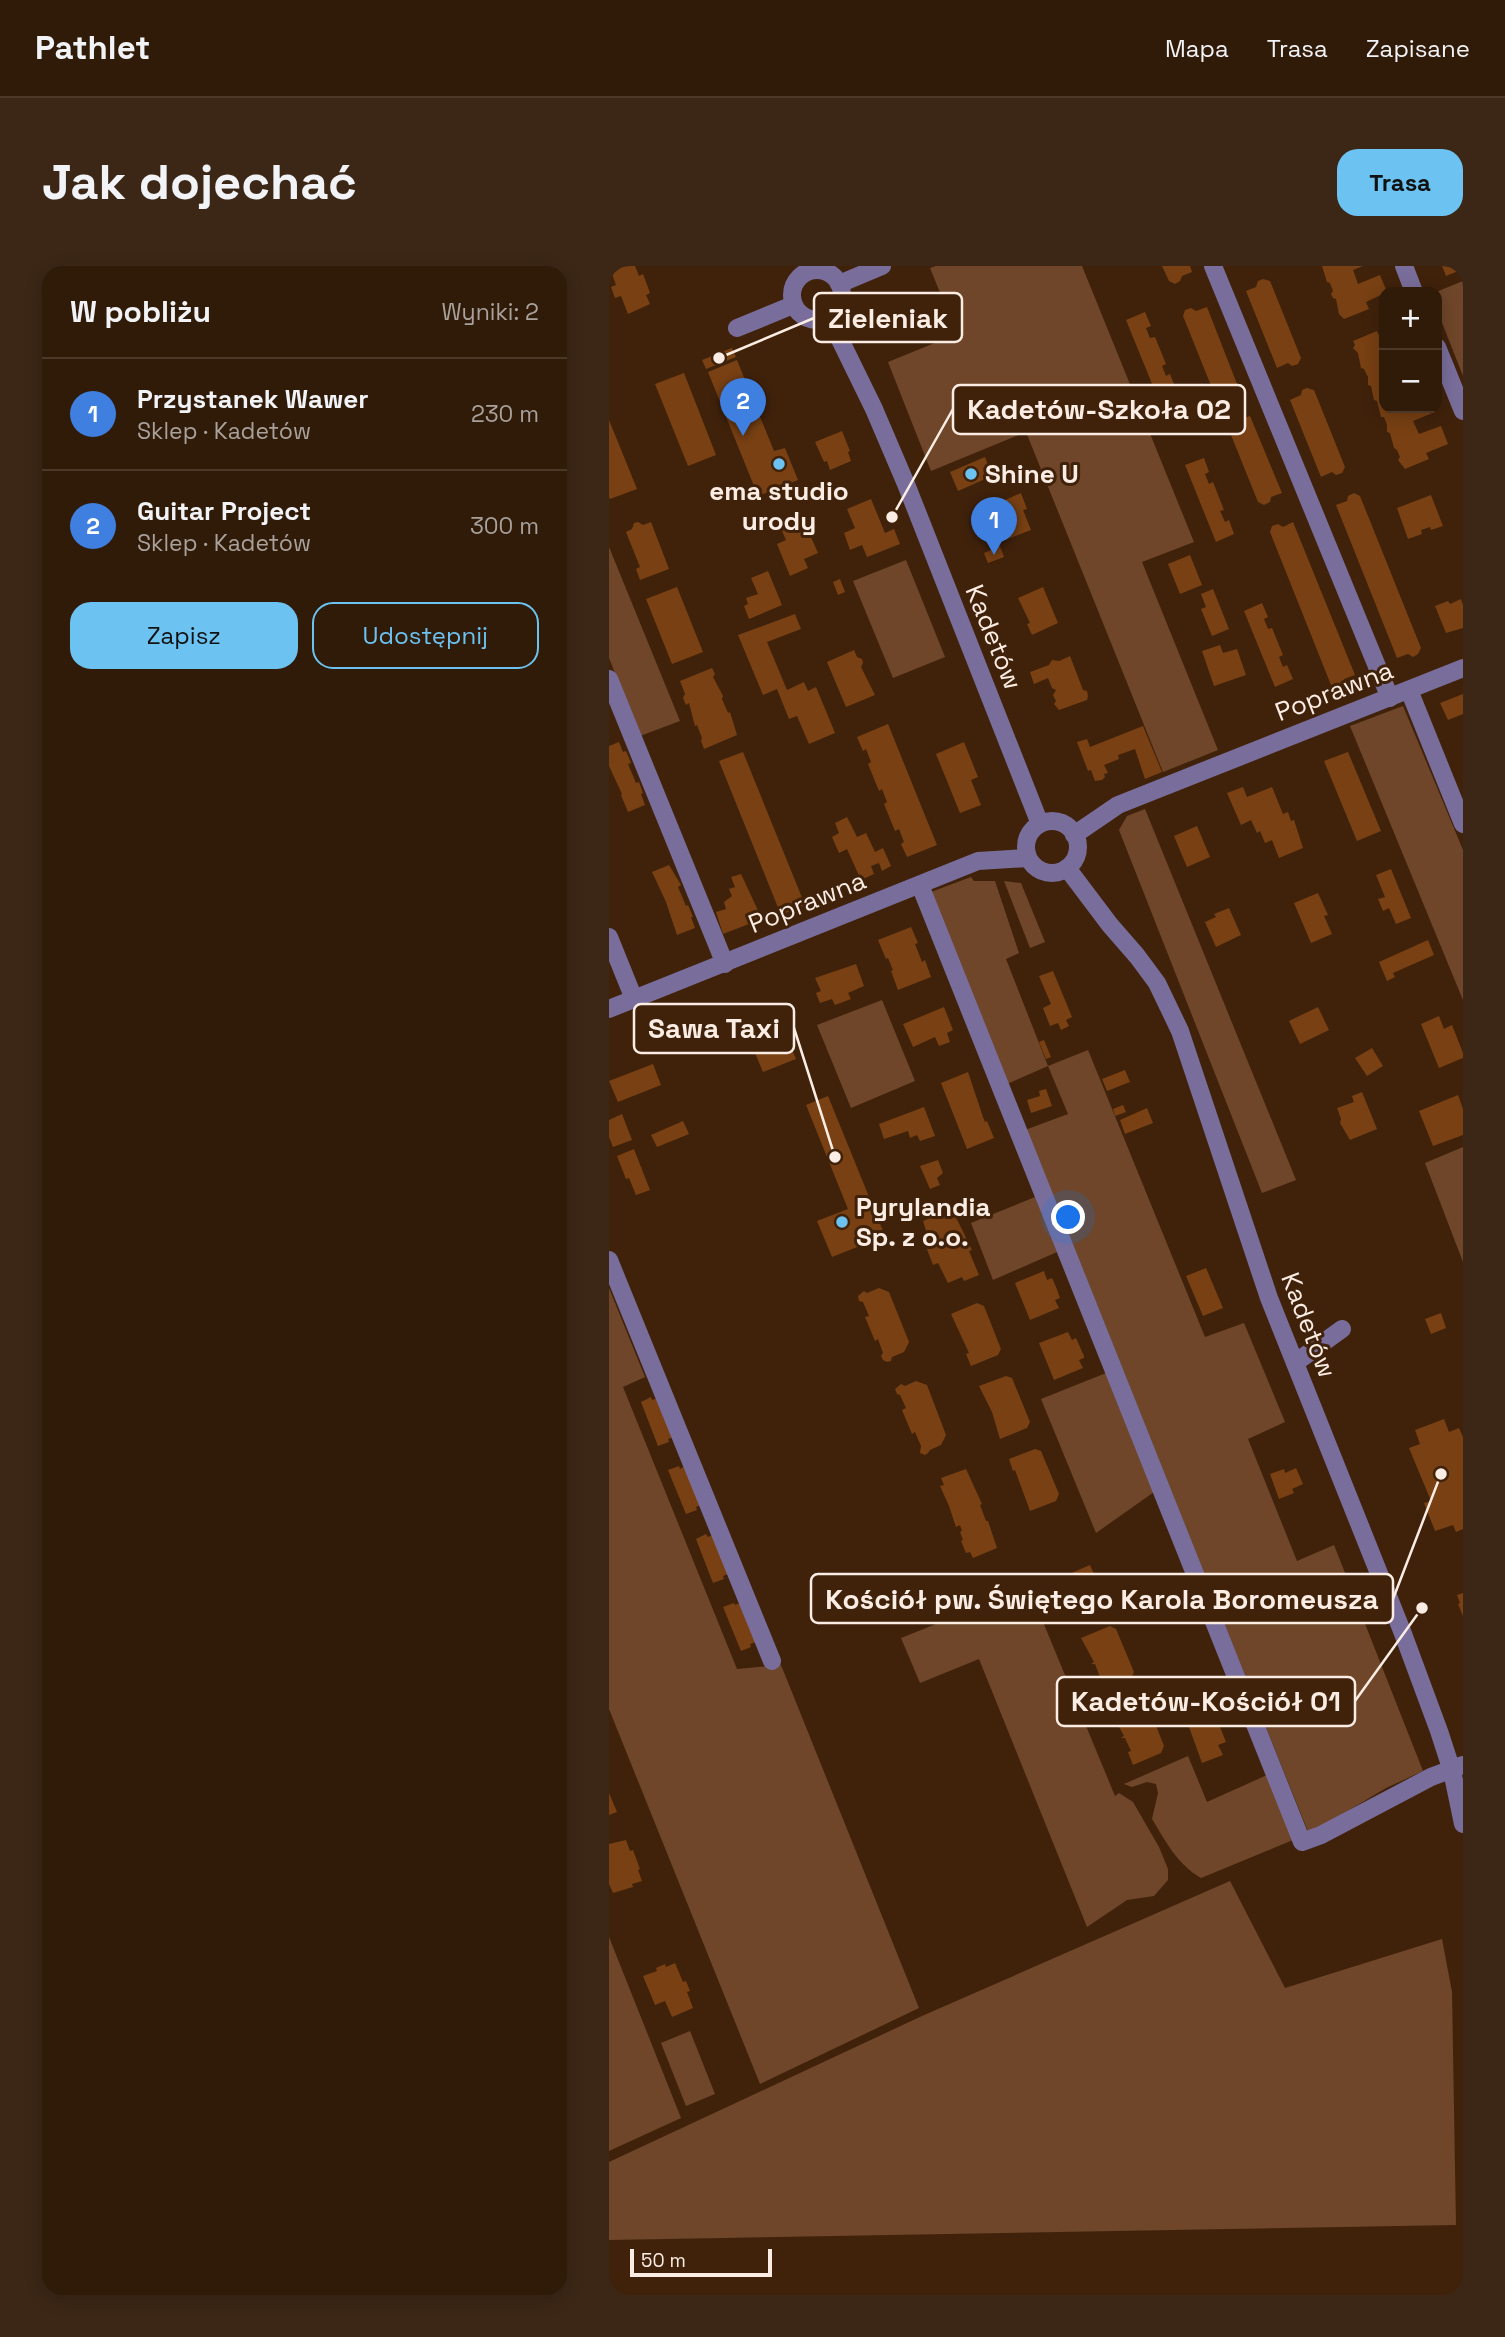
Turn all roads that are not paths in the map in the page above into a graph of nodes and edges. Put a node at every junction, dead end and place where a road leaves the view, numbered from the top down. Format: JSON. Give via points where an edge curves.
{"nodes":[{"id":1,"x":882,"y":266,"type":"edge"},
{"id":2,"x":1213,"y":266,"type":"edge"},
{"id":3,"x":1404,"y":266,"type":"edge"},
{"id":4,"x":807,"y":269,"type":"edge"},
{"id":5,"x":839,"y":284,"type":"junction"},
{"id":6,"x":1412,"y":287,"type":"edge"},
{"id":7,"x":793,"y":305,"type":"junction"},
{"id":8,"x":829,"y":317,"type":"junction"},
{"id":9,"x":737,"y":328,"type":"dead end"},
{"id":10,"x":1438,"y":350,"type":"edge"},
{"id":11,"x":1463,"y":411,"type":"edge"},
{"id":12,"x":1463,"y":668,"type":"edge"},
{"id":13,"x":609,"y":680,"type":"edge"},
{"id":14,"x":1409,"y":690,"type":"junction"},
{"id":15,"x":1390,"y":698,"type":"junction"},
{"id":16,"x":1040,"y":824,"type":"junction"},
{"id":17,"x":1463,"y":824,"type":"edge"},
{"id":18,"x":1075,"y":835,"type":"junction"},
{"id":19,"x":1028,"y":858,"type":"junction"},
{"id":20,"x":1067,"y":868,"type":"junction"},
{"id":21,"x":920,"y":885,"type":"junction"},
{"id":22,"x":609,"y":937,"type":"edge"},
{"id":23,"x":725,"y":964,"type":"junction"},
{"id":24,"x":634,"y":999,"type":"junction"},
{"id":25,"x":609,"y":1009,"type":"edge"},
{"id":26,"x":609,"y":1261,"type":"edge"},
{"id":27,"x":1342,"y":1329,"type":"dead end"},
{"id":28,"x":1295,"y":1363,"type":"junction"},
{"id":29,"x":772,"y":1661,"type":"dead end"},
{"id":30,"x":1457,"y":1768,"type":"edge"},
{"id":31,"x":1463,"y":1824,"type":"edge"}],
"edges":[{"from":1,"to":5,"type":"street"},
{"from":2,"to":15,"type":"street"},
{"from":3,"to":6,"type":"street"},
{"from":4,"to":5,"type":"street","via":[[823,271]]},
{"from":4,"to":7,"type":"street","via":[[795,282]]},
{"from":5,"to":8,"type":"street","via":[[841,303]]},
{"from":7,"to":8,"type":"street","via":[[809,319]]},
{"from":7,"to":9,"type":"street"},
{"from":8,"to":16,"type":"street","name":"Kadetów","via":[[906,484]]},
{"from":10,"to":11,"type":"street"},
{"from":12,"to":14,"type":"street","name":"Poprawna"},
{"from":13,"to":23,"type":"street"},
{"from":14,"to":15,"type":"street","name":"Poprawna"},
{"from":14,"to":17,"type":"street"},
{"from":15,"to":18,"type":"street","name":"Poprawna","via":[[1118,805]]},
{"from":16,"to":18,"type":"street","via":[[1055,821]]},
{"from":16,"to":19,"type":"street","via":[[1027,838]]},
{"from":18,"to":20,"type":"street","via":[[1077,849]]},
{"from":19,"to":20,"type":"street","via":[[1041,871]]},
{"from":19,"to":21,"type":"street","name":"Poprawna","via":[[978,861]]},
{"from":20,"to":28,"type":"street","name":"Kadetów","via":[[1168,1002]]},
{"from":21,"to":23,"type":"street","name":"Poprawna"},
{"from":21,"to":30,"type":"street","via":[[1302,1842]]},
{"from":22,"to":24,"type":"street"},
{"from":23,"to":24,"type":"street","name":"Poprawna"},
{"from":24,"to":25,"type":"street","name":"Poprawna"},
{"from":26,"to":29,"type":"street"},
{"from":27,"to":28,"type":"street"},
{"from":28,"to":30,"type":"street","name":"Kadetów"},
{"from":30,"to":31,"type":"street","name":"Kadetów"}]}
